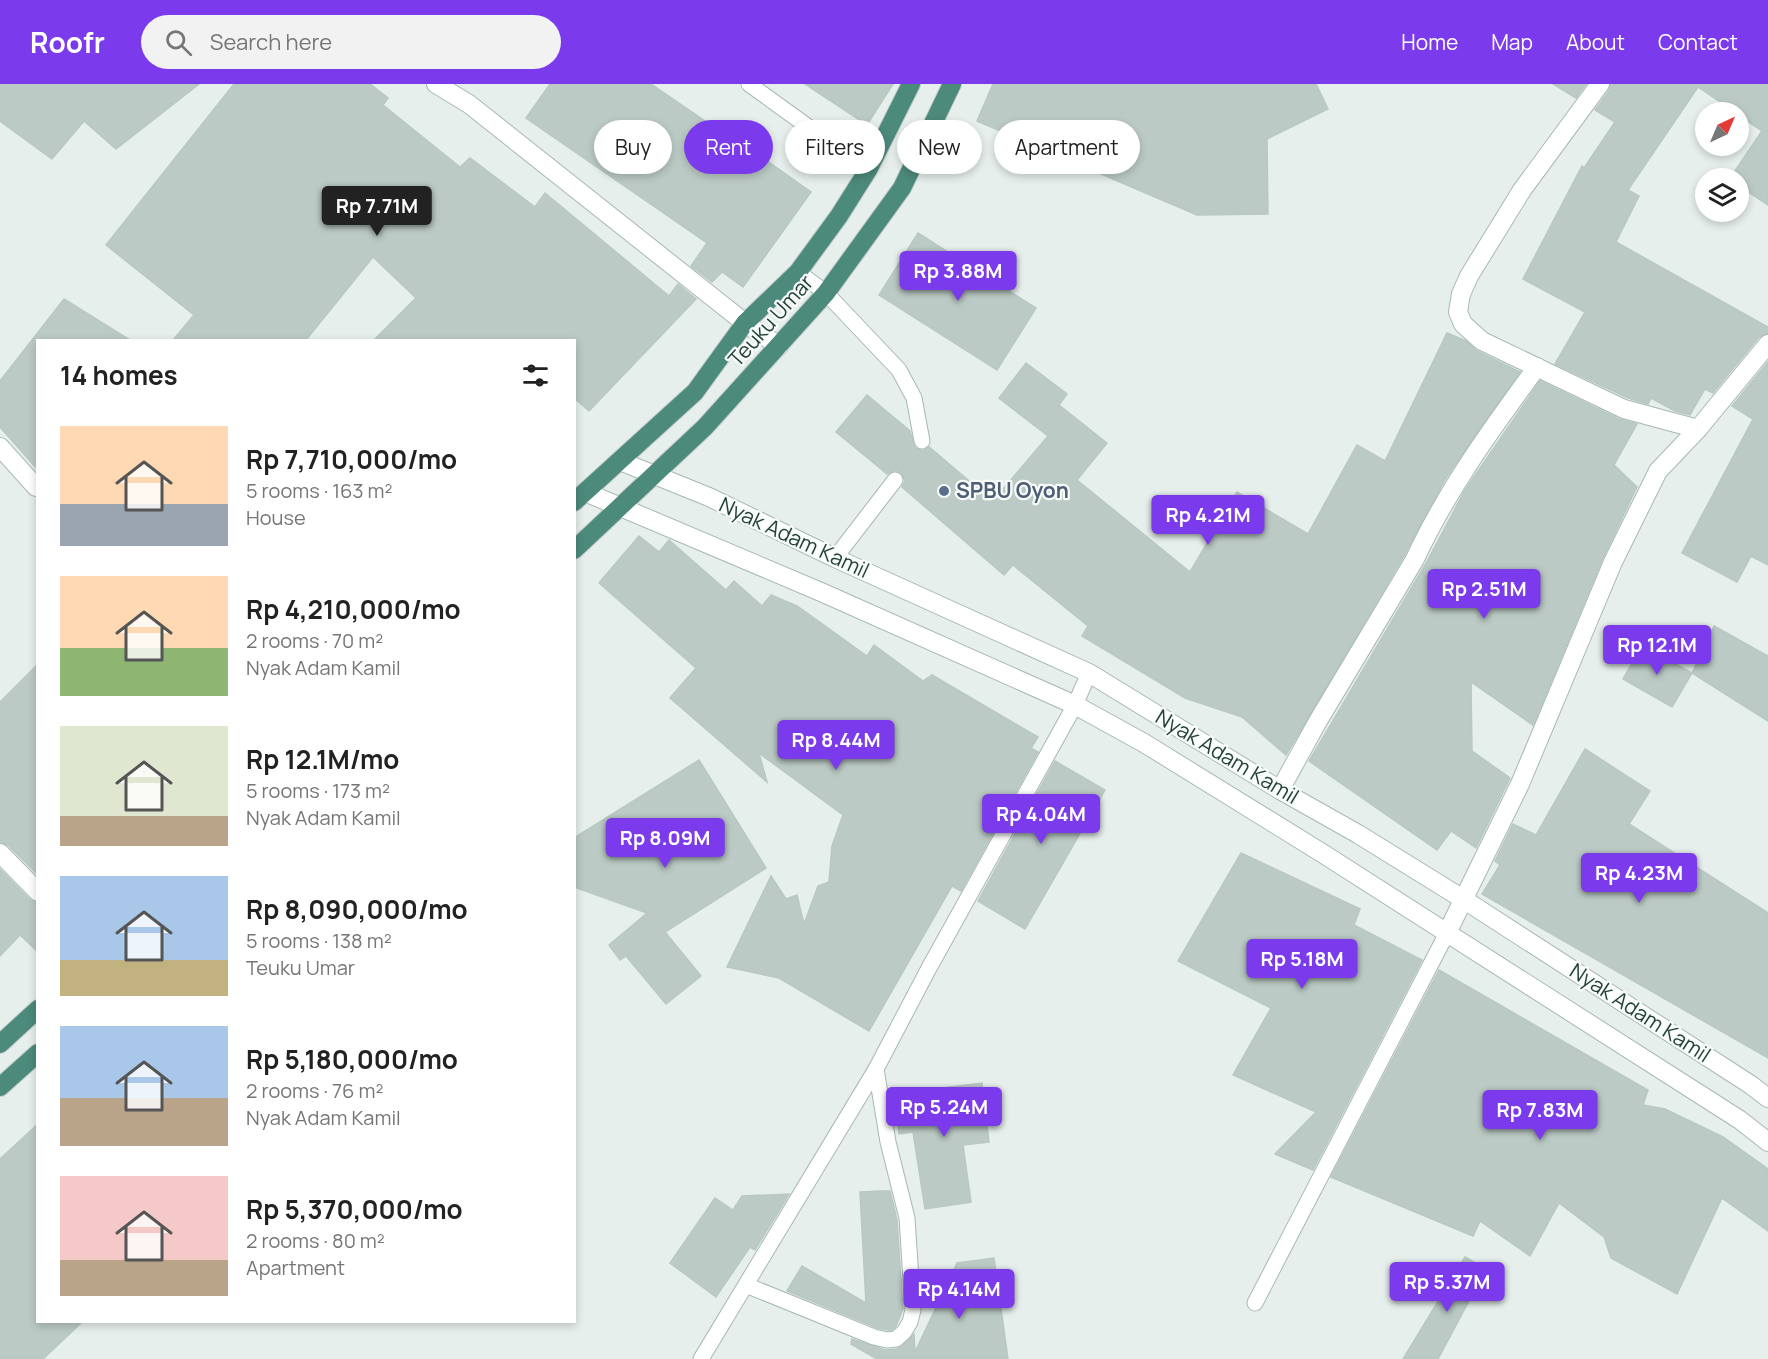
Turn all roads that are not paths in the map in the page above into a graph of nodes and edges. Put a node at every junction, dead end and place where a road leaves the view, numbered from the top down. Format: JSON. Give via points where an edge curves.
{"nodes":[{"id":1,"x":436,"y":84,"type":"edge"},
{"id":2,"x":749,"y":84,"type":"edge"},
{"id":3,"x":911,"y":84,"type":"edge"},
{"id":4,"x":952,"y":84,"type":"edge"},
{"id":5,"x":1600,"y":84,"type":"edge"},
{"id":6,"x":799,"y":120,"type":"edge"},
{"id":7,"x":885,"y":136,"type":"edge"},
{"id":8,"x":865,"y":174,"type":"edge"},
{"id":9,"x":798,"y":272,"type":"junction"},
{"id":10,"x":826,"y":293,"type":"junction"},
{"id":11,"x":745,"y":323,"type":"junction"},
{"id":12,"x":1768,"y":344,"type":"edge"},
{"id":13,"x":779,"y":346,"type":"junction"},
{"id":14,"x":1537,"y":367,"type":"junction"},
{"id":15,"x":1698,"y":429,"type":"junction"},
{"id":16,"x":922,"y":441,"type":"dead end"},
{"id":17,"x":0,"y":447,"type":"edge"},
{"id":18,"x":620,"y":461,"type":"junction"},
{"id":19,"x":654,"y":474,"type":"junction"},
{"id":20,"x":894,"y":480,"type":"dead end"},
{"id":21,"x":36,"y":487,"type":"edge"},
{"id":22,"x":580,"y":497,"type":"edge"},
{"id":23,"x":620,"y":507,"type":"junction"},
{"id":24,"x":576,"y":548,"type":"edge"},
{"id":25,"x":835,"y":558,"type":"junction"},
{"id":26,"x":1089,"y":673,"type":"junction"},
{"id":27,"x":1075,"y":705,"type":"junction"},
{"id":28,"x":1280,"y":790,"type":"junction"},
{"id":29,"x":0,"y":853,"type":"edge"},
{"id":30,"x":36,"y":890,"type":"edge"},
{"id":31,"x":1463,"y":899,"type":"junction"},
{"id":32,"x":1446,"y":933,"type":"junction"},
{"id":33,"x":36,"y":1011,"type":"edge"},
{"id":34,"x":0,"y":1044,"type":"edge"},
{"id":35,"x":36,"y":1055,"type":"edge"},
{"id":36,"x":876,"y":1069,"type":"junction"},
{"id":37,"x":0,"y":1087,"type":"edge"},
{"id":38,"x":1768,"y":1098,"type":"edge"},
{"id":39,"x":1768,"y":1142,"type":"edge"},
{"id":40,"x":746,"y":1285,"type":"junction"},
{"id":41,"x":1255,"y":1303,"type":"dead end"},
{"id":42,"x":701,"y":1359,"type":"edge"}],
"edges":[{"from":1,"to":11,"type":"street","via":[[469,104]]},
{"from":2,"to":6,"type":"lane"},
{"from":3,"to":7,"type":"highway","name":"Teuku Umar"},
{"from":4,"to":10,"type":"highway","name":"Teuku Umar","via":[[902,188]]},
{"from":5,"to":14,"type":"street","via":[[1522,190],[1461,294],[1458,312],[1463,324],[1482,341]]},
{"from":8,"to":9,"type":"highway","name":"Teuku Umar"},
{"from":9,"to":10,"type":"lane"},
{"from":9,"to":11,"type":"highway","name":"Teuku Umar"},
{"from":10,"to":13,"type":"highway","name":"Teuku Umar"},
{"from":10,"to":16,"type":"lane","via":[[903,377],[914,398]]},
{"from":11,"to":13,"type":"street"},
{"from":11,"to":18,"type":"highway","name":"Teuku Umar","via":[[695,392]]},
{"from":12,"to":15,"type":"street"},
{"from":13,"to":19,"type":"highway","name":"Teuku Umar","via":[[705,427]]},
{"from":14,"to":15,"type":"street","via":[[1624,409]]},
{"from":14,"to":28,"type":"street","via":[[1480,444]]},
{"from":15,"to":31,"type":"street","via":[[1658,471],[1613,562],[1520,784]]},
{"from":17,"to":21,"type":"street"},
{"from":18,"to":19,"type":"street","name":"Nyak Adam Kamil"},
{"from":18,"to":22,"type":"highway","name":"Teuku Umar"},
{"from":19,"to":23,"type":"highway","name":"Teuku Umar"},
{"from":19,"to":25,"type":"street","name":"Nyak Adam Kamil"},
{"from":20,"to":25,"type":"lane"},
{"from":22,"to":23,"type":"street"},
{"from":23,"to":24,"type":"highway","name":"Teuku Umar"},
{"from":23,"to":27,"type":"street"},
{"from":25,"to":26,"type":"street","name":"Nyak Adam Kamil"},
{"from":26,"to":27,"type":"lane"},
{"from":26,"to":28,"type":"street","name":"Nyak Adam Kamil"},
{"from":27,"to":32,"type":"street","via":[[1144,742]]},
{"from":27,"to":36,"type":"lane"},
{"from":28,"to":31,"type":"street","name":"Nyak Adam Kamil"},
{"from":29,"to":30,"type":"street"},
{"from":31,"to":32,"type":"street"},
{"from":31,"to":38,"type":"street","name":"Nyak Adam Kamil"},
{"from":32,"to":39,"type":"street","via":[[1740,1120]]},
{"from":32,"to":41,"type":"lane"},
{"from":33,"to":34,"type":"highway"},
{"from":35,"to":37,"type":"highway"},
{"from":36,"to":40,"type":"lane"},
{"from":36,"to":40,"type":"lane","via":[[888,1142],[907,1218],[913,1293],[910,1322],[904,1332],[896,1339],[874,1337]]},
{"from":40,"to":42,"type":"lane"}]}
